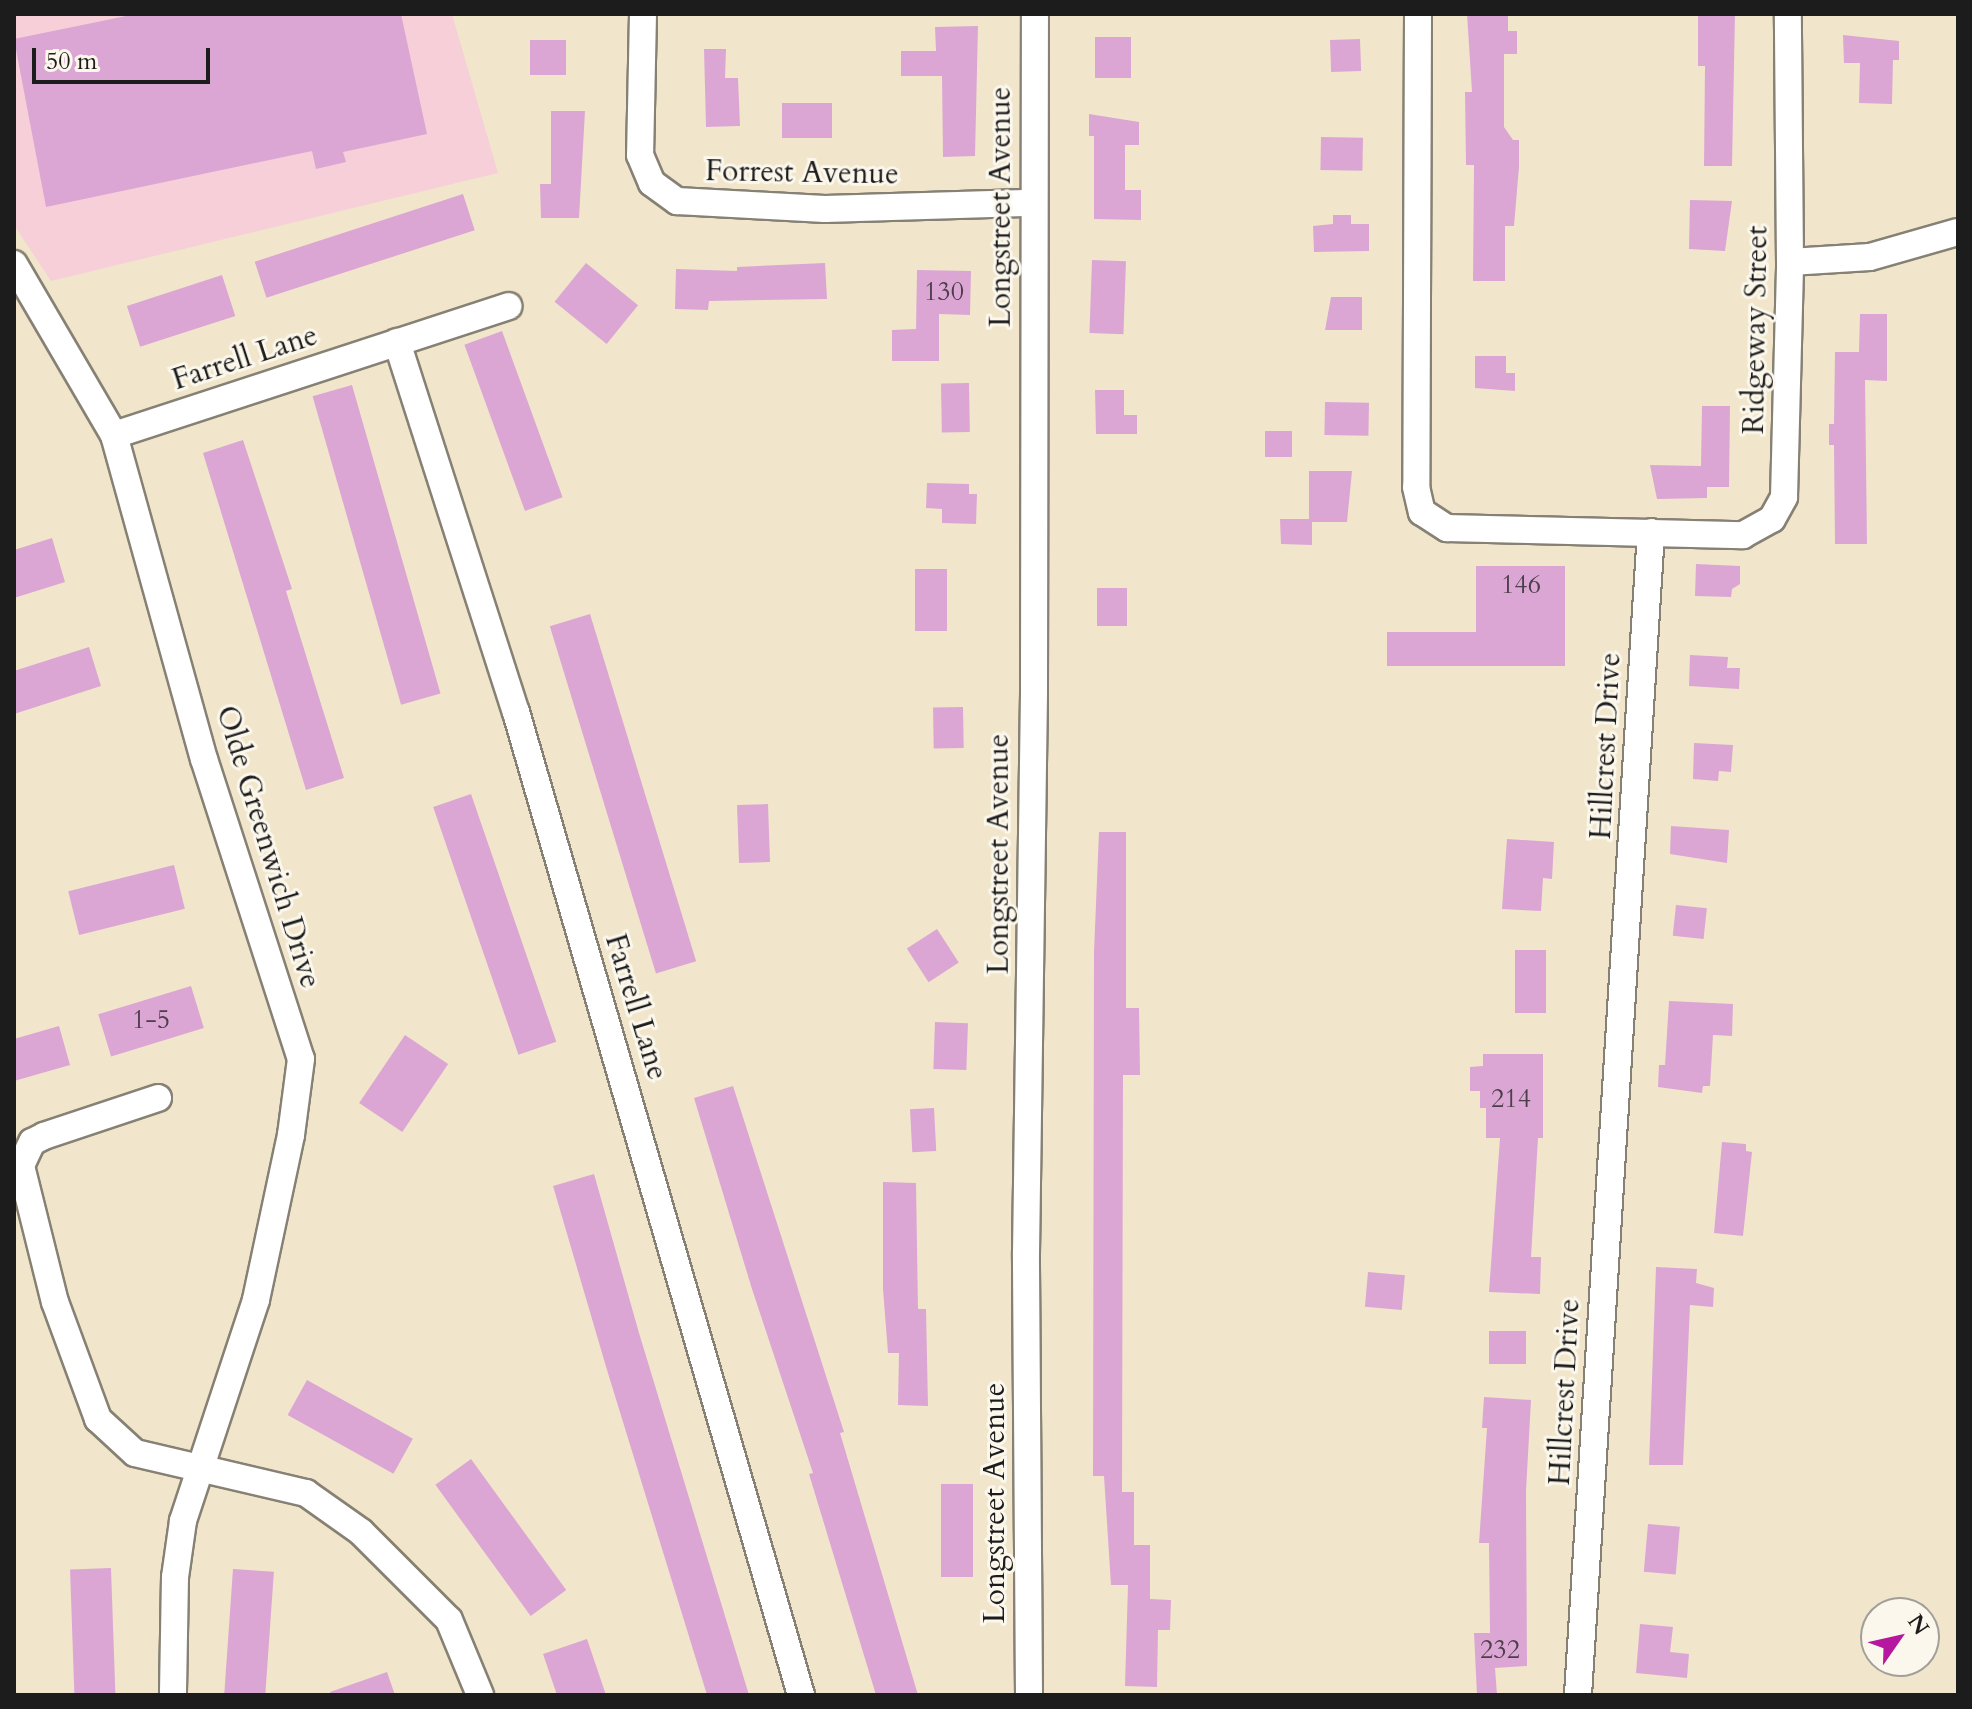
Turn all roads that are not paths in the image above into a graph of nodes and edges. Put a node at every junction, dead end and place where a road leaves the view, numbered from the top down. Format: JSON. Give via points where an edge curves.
{"nodes":[{"id":1,"x":643,"y":14,"type":"edge"},
{"id":2,"x":1035,"y":14,"type":"edge"},
{"id":3,"x":1418,"y":14,"type":"edge"},
{"id":4,"x":1788,"y":14,"type":"edge"},
{"id":5,"x":1033,"y":203,"type":"junction"},
{"id":6,"x":1958,"y":232,"type":"edge"},
{"id":7,"x":1790,"y":262,"type":"junction"},
{"id":8,"x":14,"y":264,"type":"edge"},
{"id":9,"x":508,"y":306,"type":"dead end"},
{"id":10,"x":397,"y":342,"type":"junction"},
{"id":11,"x":114,"y":435,"type":"junction"},
{"id":12,"x":1651,"y":532,"type":"junction"},
{"id":13,"x":158,"y":1098,"type":"dead end"},
{"id":14,"x":197,"y":1470,"type":"junction"},
{"id":15,"x":173,"y":1695,"type":"edge"},
{"id":16,"x":480,"y":1695,"type":"edge"},
{"id":17,"x":801,"y":1695,"type":"edge"},
{"id":18,"x":1029,"y":1695,"type":"edge"},
{"id":19,"x":1578,"y":1695,"type":"edge"}],
"edges":[{"from":1,"to":5,"type":"street","name":"Forrest Avenue","via":[[640,155],[652,183],[677,201],[825,209]]},
{"from":2,"to":5,"type":"street","name":"Longstreet Avenue"},
{"from":3,"to":12,"type":"street","via":[[1416,487],[1422,512],[1447,528]]},
{"from":4,"to":7,"type":"street","name":"Ridgeway Street"},
{"from":5,"to":18,"type":"street","name":"Longstreet Avenue"},
{"from":6,"to":7,"type":"street","via":[[1870,257]]},
{"from":7,"to":12,"type":"street","name":"Ridgeway Street","via":[[1781,505],[1759,529],[1743,535]]},
{"from":8,"to":11,"type":"street","name":"Olde Greenwich Drive"},
{"from":9,"to":10,"type":"street","name":"Farrell Lane"},
{"from":10,"to":11,"type":"street","name":"Farrell Lane"},
{"from":10,"to":17,"type":"street","name":"Farrell Lane","via":[[516,712]]},
{"from":11,"to":14,"type":"street","name":"Olde Greenwich Drive","via":[[204,759],[301,1059],[291,1135],[256,1300]]},
{"from":12,"to":19,"type":"street","name":"Hillcrest Drive"},
{"from":13,"to":14,"type":"street","via":[[44,1136],[32,1142],[21,1166],[55,1302],[98,1419],[135,1453]]},
{"from":14,"to":15,"type":"street","name":"Olde Greenwich Drive","via":[[175,1577]]},
{"from":14,"to":16,"type":"street","via":[[306,1493],[361,1532],[449,1620]]}]}
